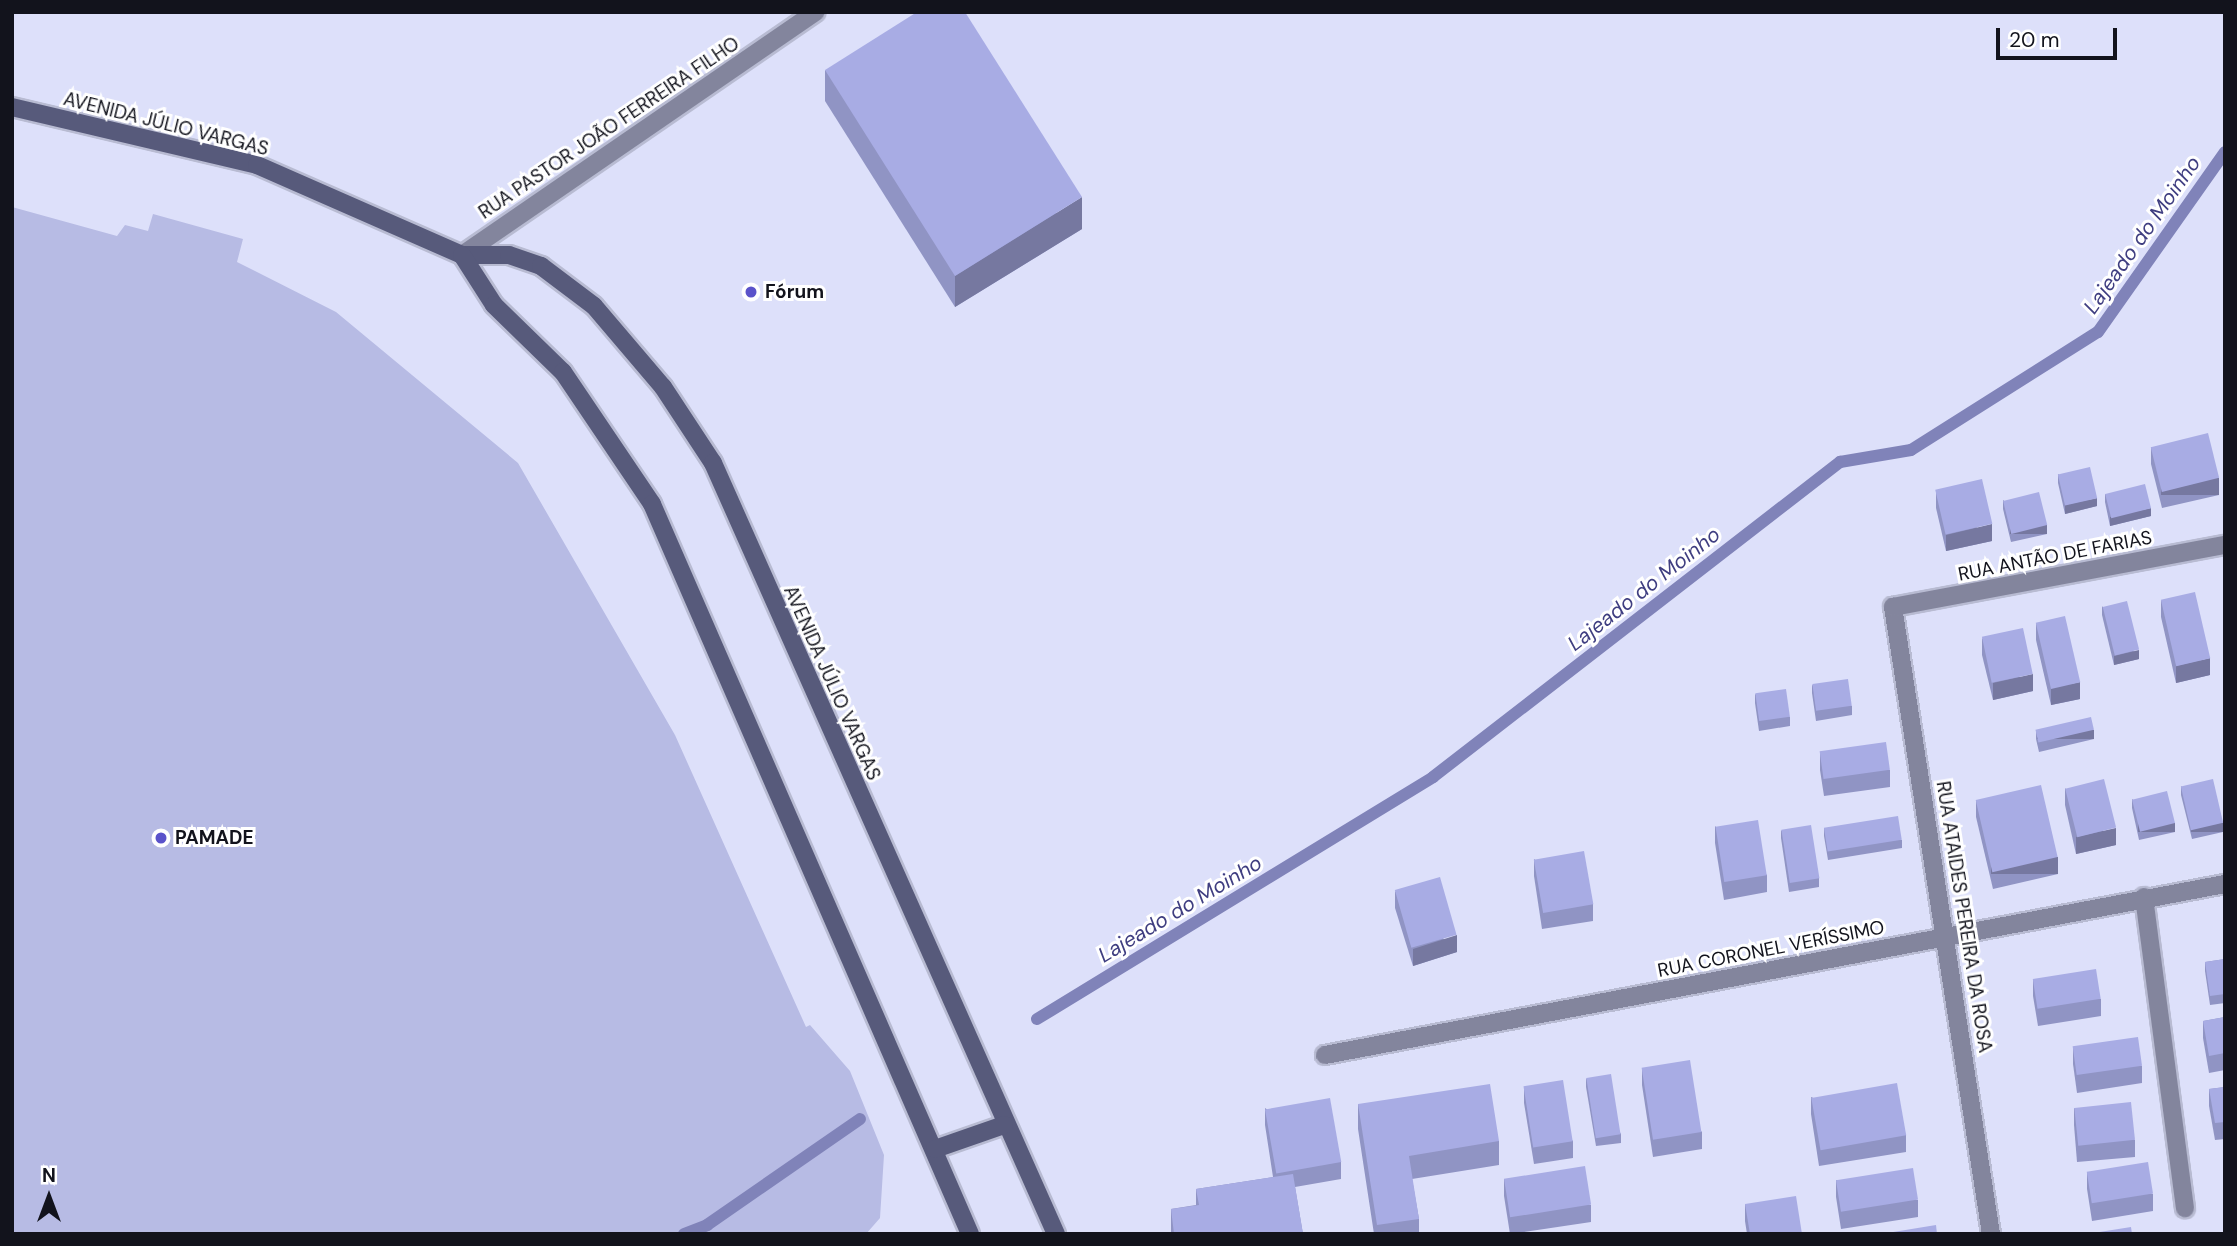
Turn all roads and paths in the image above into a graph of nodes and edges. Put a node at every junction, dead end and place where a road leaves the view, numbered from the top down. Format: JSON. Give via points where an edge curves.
{"nodes":[{"id":1,"x":815,"y":12,"type":"edge"},
{"id":2,"x":12,"y":107,"type":"edge"},
{"id":3,"x":462,"y":254,"type":"junction"},
{"id":4,"x":2225,"y":545,"type":"edge"},
{"id":5,"x":1893,"y":607,"type":"joint"},
{"id":6,"x":2225,"y":884,"type":"edge"},
{"id":7,"x":2144,"y":897,"type":"junction"},
{"id":8,"x":1948,"y":937,"type":"junction"},
{"id":9,"x":1325,"y":1055,"type":"dead end"},
{"id":10,"x":1004,"y":1125,"type":"junction"},
{"id":11,"x":935,"y":1149,"type":"junction"},
{"id":12,"x":2185,"y":1208,"type":"dead end"},
{"id":13,"x":970,"y":1234,"type":"edge"},
{"id":14,"x":1056,"y":1234,"type":"edge"},
{"id":15,"x":1991,"y":1234,"type":"edge"}],
"edges":[{"from":1,"to":3,"type":"street","name":"RUA PASTOR JOÃO FERREIRA FILHO"},
{"from":2,"to":3,"type":"main road","name":"AVENIDA JÚLIO VARGAS","via":[[257,165]]},
{"from":3,"to":10,"type":"main road","name":"AVENIDA JÚLIO VARGAS","via":[[509,255],[541,266],[594,306],[663,387],[713,463]]},
{"from":3,"to":11,"type":"main road","via":[[494,305],[563,372],[652,503]]},
{"from":4,"to":5,"type":"street","name":"RUA ANTÃO DE FARIAS"},
{"from":5,"to":8,"type":"street","name":"RUA ATAIDES PEREIRA DA ROSA"},
{"from":6,"to":7,"type":"street","name":"RUA CORONEL VERÍSSIMO"},
{"from":7,"to":8,"type":"street","name":"RUA CORONEL VERÍSSIMO"},
{"from":7,"to":12,"type":"street"},
{"from":8,"to":9,"type":"street","name":"RUA CORONEL VERÍSSIMO"},
{"from":8,"to":15,"type":"street","name":"RUA ATAIDES PEREIRA DA ROSA"},
{"from":10,"to":11,"type":"main road"},
{"from":10,"to":14,"type":"main road","name":"AVENIDA JÚLIO VARGAS"},
{"from":11,"to":13,"type":"main road"}]}
